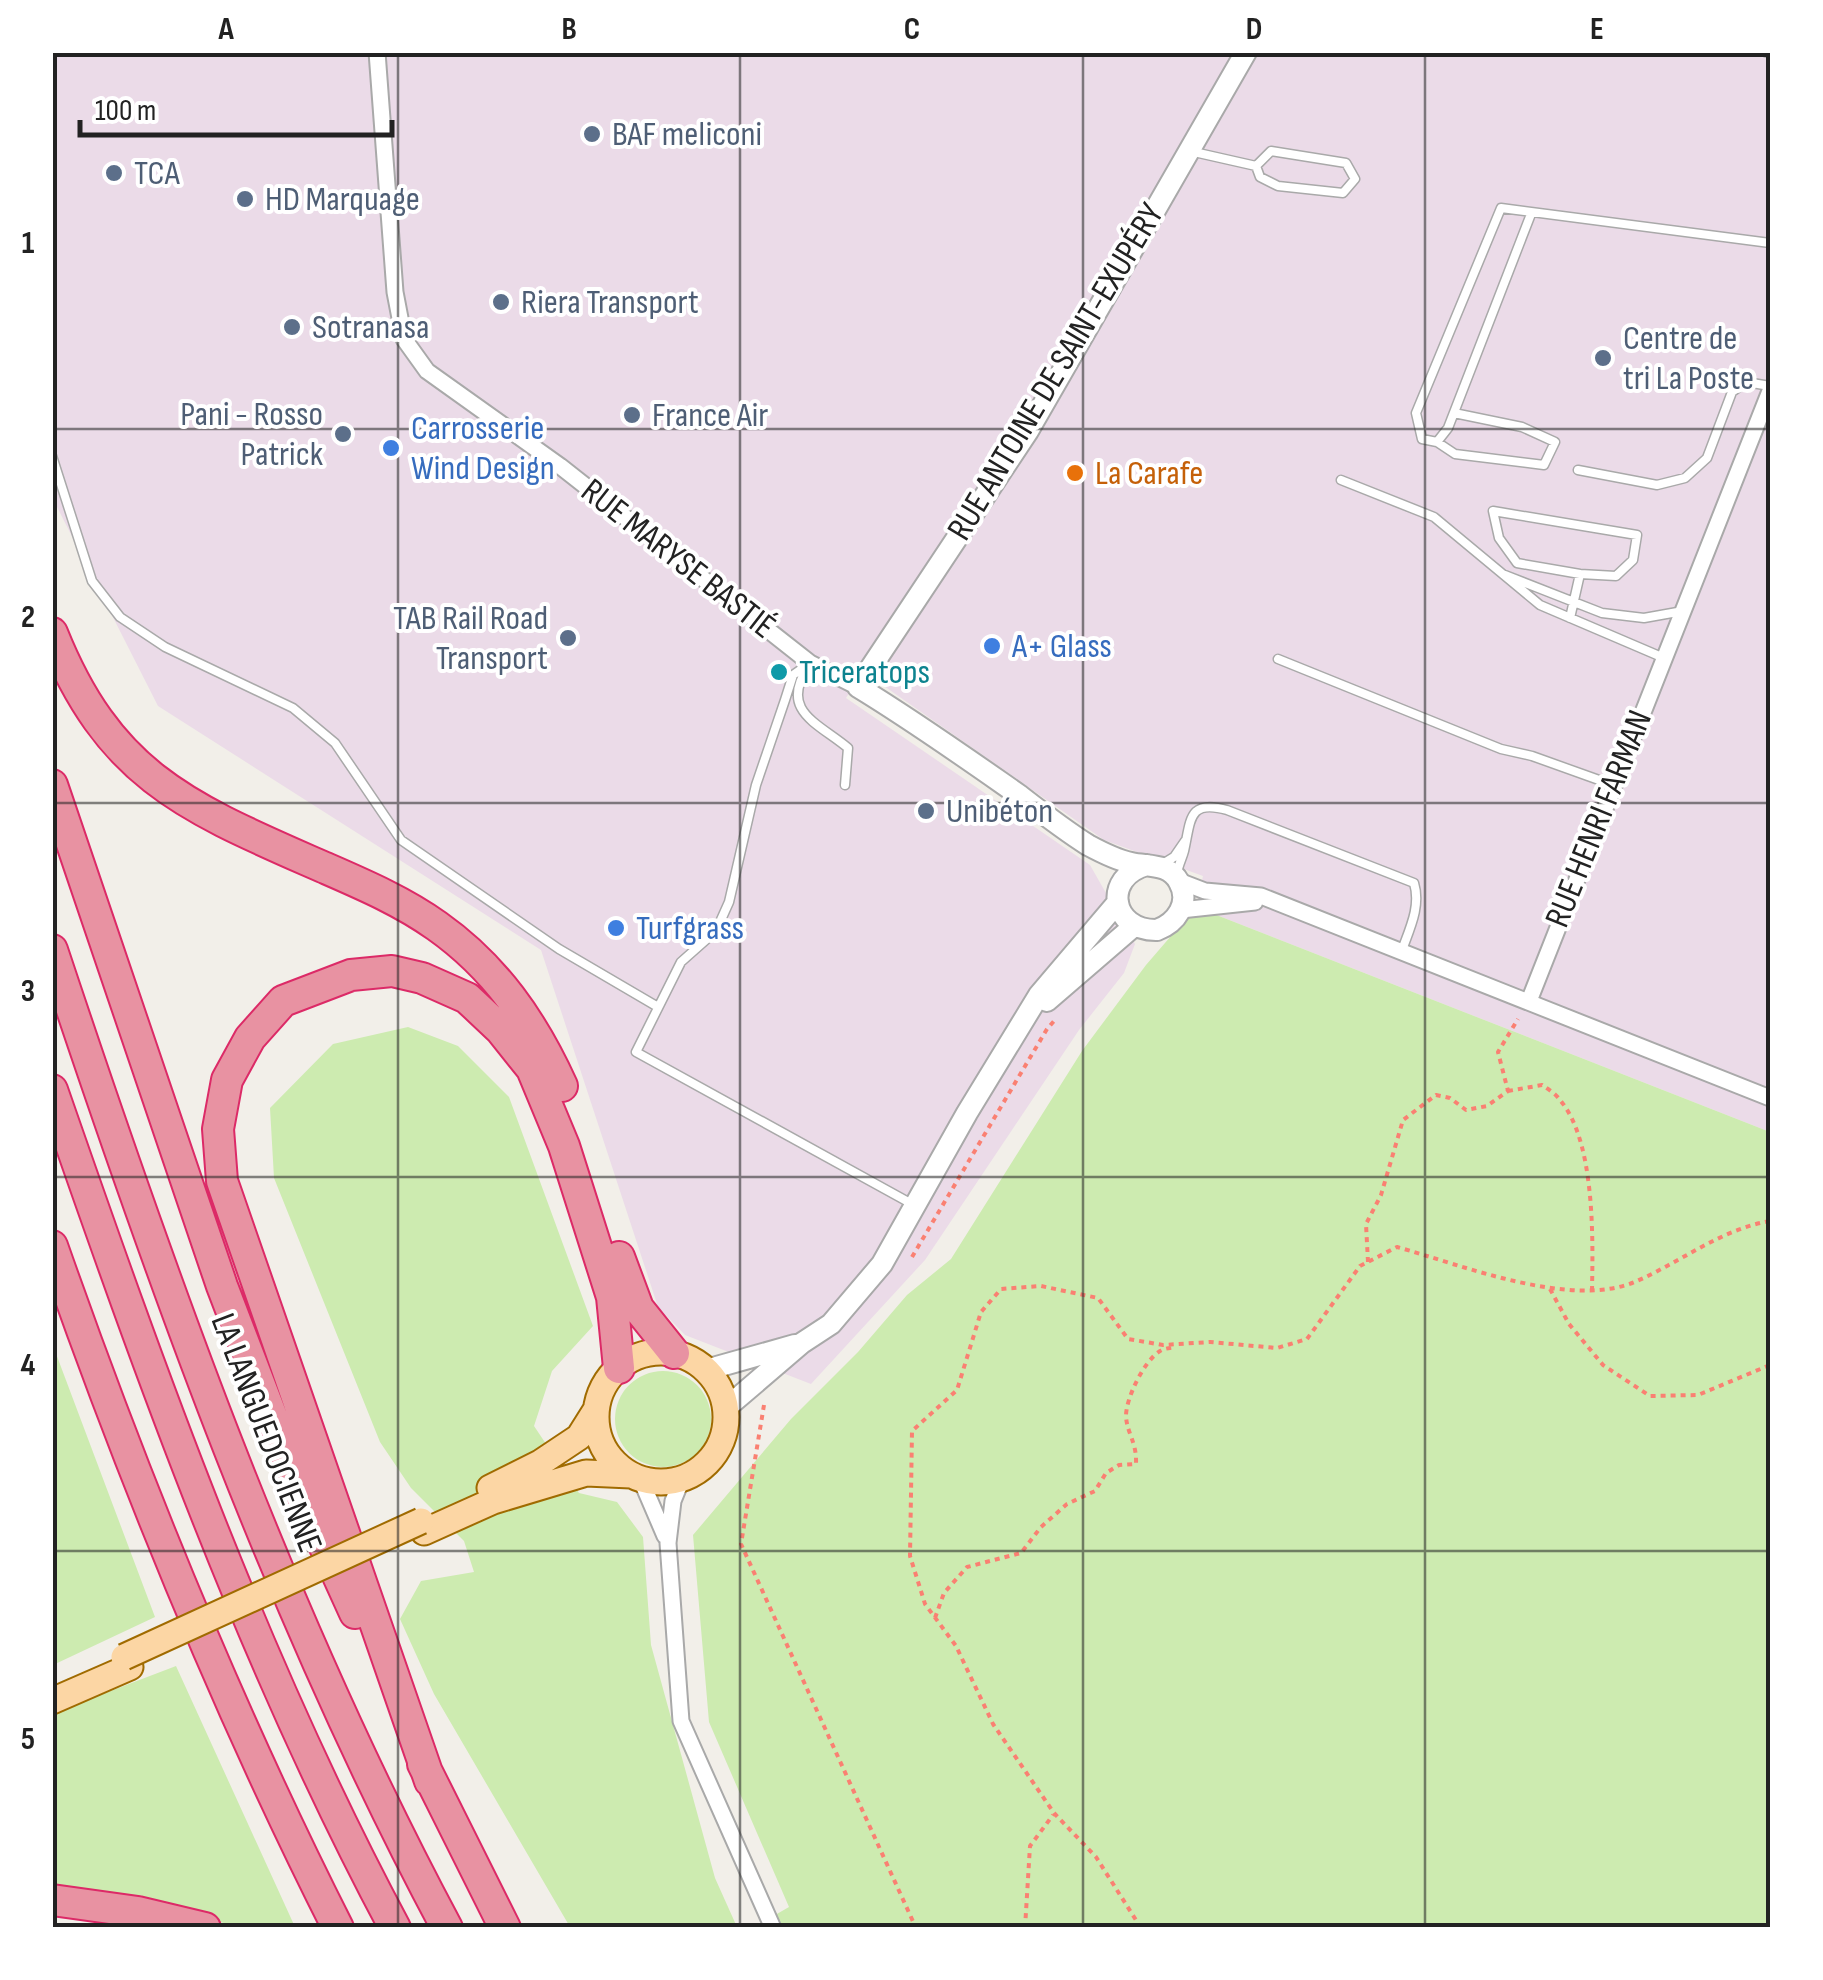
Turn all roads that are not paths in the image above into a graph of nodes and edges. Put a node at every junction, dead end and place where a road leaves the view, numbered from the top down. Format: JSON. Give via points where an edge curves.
{"nodes":[{"id":1,"x":376,"y":52,"type":"edge"},
{"id":2,"x":1246,"y":52,"type":"edge"},
{"id":3,"x":1190,"y":151,"type":"junction"},
{"id":4,"x":1256,"y":166,"type":"junction"},
{"id":5,"x":1532,"y":214,"type":"junction"},
{"id":6,"x":1770,"y":243,"type":"edge"},
{"id":7,"x":1770,"y":388,"type":"edge"},
{"id":8,"x":1454,"y":413,"type":"junction"},
{"id":9,"x":1437,"y":442,"type":"junction"},
{"id":10,"x":52,"y":456,"type":"edge"},
{"id":11,"x":1578,"y":470,"type":"dead end"},
{"id":12,"x":1342,"y":480,"type":"dead end"},
{"id":13,"x":1496,"y":572,"type":"junction"},
{"id":14,"x":1580,"y":574,"type":"junction"},
{"id":15,"x":1574,"y":602,"type":"junction"},
{"id":16,"x":1682,"y":612,"type":"junction"},
{"id":17,"x":1570,"y":618,"type":"junction"},
{"id":18,"x":52,"y":632,"type":"edge"},
{"id":19,"x":1664,"y":658,"type":"junction"},
{"id":20,"x":1278,"y":660,"type":"dead end"},
{"id":21,"x":810,"y":663,"type":"junction"},
{"id":22,"x":858,"y":687,"type":"junction"},
{"id":23,"x":52,"y":785,"type":"edge"},
{"id":24,"x":845,"y":785,"type":"dead end"},
{"id":25,"x":1613,"y":785,"type":"junction"},
{"id":26,"x":1185,"y":841,"type":"junction"},
{"id":27,"x":1088,"y":845,"type":"junction"},
{"id":28,"x":1153,"y":866,"type":"junction"},
{"id":29,"x":1178,"y":880,"type":"junction"},
{"id":30,"x":1119,"y":892,"type":"junction"},
{"id":31,"x":1279,"y":905,"type":"junction"},
{"id":32,"x":1181,"y":910,"type":"junction"},
{"id":33,"x":1134,"y":926,"type":"junction"},
{"id":34,"x":52,"y":950,"type":"edge"},
{"id":35,"x":1402,"y":952,"type":"junction"},
{"id":36,"x":1528,"y":1000,"type":"junction"},
{"id":37,"x":658,"y":1008,"type":"junction"},
{"id":38,"x":1022,"y":1022,"type":"junction"},
{"id":39,"x":52,"y":1090,"type":"edge"},
{"id":40,"x":1770,"y":1098,"type":"edge"},
{"id":41,"x":914,"y":1206,"type":"junction"},
{"id":42,"x":52,"y":1246,"type":"edge"},
{"id":43,"x":802,"y":1343,"type":"junction"},
{"id":44,"x":674,"y":1353,"type":"junction"},
{"id":45,"x":619,"y":1368,"type":"junction"},
{"id":46,"x":706,"y":1370,"type":"junction"},
{"id":47,"x":726,"y":1408,"type":"junction"},
{"id":48,"x":596,"y":1410,"type":"junction"},
{"id":49,"x":636,"y":1477,"type":"junction"},
{"id":50,"x":682,"y":1479,"type":"junction"},
{"id":51,"x":422,"y":1527,"type":"junction"},
{"id":52,"x":668,"y":1543,"type":"junction"},
{"id":53,"x":127,"y":1662,"type":"junction"},
{"id":54,"x":52,"y":1688,"type":"edge"},
{"id":55,"x":52,"y":1701,"type":"edge"},
{"id":56,"x":430,"y":1781,"type":"junction"},
{"id":57,"x":52,"y":1900,"type":"edge"},
{"id":58,"x":205,"y":1928,"type":"edge"},
{"id":59,"x":338,"y":1928,"type":"edge"},
{"id":60,"x":394,"y":1928,"type":"edge"},
{"id":61,"x":448,"y":1928,"type":"edge"},
{"id":62,"x":505,"y":1928,"type":"edge"},
{"id":63,"x":773,"y":1928,"type":"edge"}],
"edges":[{"from":1,"to":21,"type":"street","name":"RUE MARYSE BASTIÉ","via":[[395,292],[404,339],[426,370]]},
{"from":2,"to":3,"type":"street","name":"RUE ANTOINE DE SAINT-EXUPÉRY"},
{"from":3,"to":4,"type":"lane"},
{"from":3,"to":22,"type":"street","name":"RUE ANTOINE DE SAINT-EXUPÉRY","via":[[1028,432]]},
{"from":4,"to":4,"type":"lane","via":[[1260,177],[1278,186],[1343,193],[1355,179],[1346,163],[1271,151]]},
{"from":5,"to":6,"type":"lane"},
{"from":5,"to":8,"type":"lane"},
{"from":5,"to":9,"type":"lane","via":[[1501,208],[1416,412],[1422,439]]},
{"from":7,"to":11,"type":"lane","via":[[1746,382],[1732,392],[1706,458],[1684,478],[1657,486]]},
{"from":7,"to":16,"type":"street","name":"RUE HENRI FARMAN"},
{"from":8,"to":9,"type":"lane"},
{"from":8,"to":9,"type":"lane","via":[[1522,427],[1555,442],[1544,465],[1455,454]]},
{"from":10,"to":37,"type":"lane","via":[[92,581],[120,618],[166,648],[293,708],[335,744],[401,840]]},
{"from":12,"to":13,"type":"lane","via":[[1434,517]]},
{"from":13,"to":15,"type":"lane"},
{"from":13,"to":17,"type":"lane"},
{"from":14,"to":14,"type":"lane","via":[[1616,576],[1633,560],[1637,535],[1493,511],[1499,538],[1517,562]]},
{"from":14,"to":15,"type":"lane"},
{"from":15,"to":16,"type":"lane","via":[[1644,618]]},
{"from":15,"to":17,"type":"lane"},
{"from":16,"to":19,"type":"street","name":"RUE HENRI FARMAN"},
{"from":17,"to":19,"type":"lane"},
{"from":18,"to":44,"type":"highway","via":[[86,702],[152,778],[216,820],[415,912],[502,985],[565,1092],[632,1295]]},
{"from":19,"to":25,"type":"street","name":"RUE HENRI FARMAN"},
{"from":20,"to":25,"type":"lane","via":[[1500,749]]},
{"from":21,"to":22,"type":"street","name":"RUE MARYSE BASTIÉ"},
{"from":21,"to":24,"type":"lane","via":[[796,699],[804,715],[848,748]]},
{"from":21,"to":37,"type":"lane","via":[[793,675],[784,700],[716,930],[681,962]]},
{"from":22,"to":27,"type":"street"},
{"from":23,"to":56,"type":"highway","via":[[222,1286],[305,1503]]},
{"from":25,"to":36,"type":"street","name":"RUE HENRI FARMAN"},
{"from":26,"to":28,"type":"lane","via":[[1174,856]]},
{"from":26,"to":29,"type":"lane"},
{"from":26,"to":35,"type":"lane","via":[[1192,816],[1210,806],[1414,883],[1416,908]]},
{"from":27,"to":28,"type":"street"},
{"from":27,"to":30,"type":"street"},
{"from":28,"to":29,"type":"street"},
{"from":28,"to":30,"type":"street","via":[[1128,873]]},
{"from":29,"to":31,"type":"street"},
{"from":29,"to":32,"type":"street"},
{"from":30,"to":33,"type":"street","via":[[1120,912]]},
{"from":30,"to":38,"type":"street"},
{"from":31,"to":32,"type":"street"},
{"from":31,"to":35,"type":"street"},
{"from":32,"to":33,"type":"street","via":[[1156,930]]},
{"from":33,"to":38,"type":"street"},
{"from":34,"to":61,"type":"highway","name":"LA LANGUEDOCIENNE","via":[[248,1498],[358,1750]]},
{"from":35,"to":36,"type":"street"},
{"from":36,"to":40,"type":"street"},
{"from":37,"to":41,"type":"lane","via":[[636,1052]]},
{"from":38,"to":41,"type":"street"},
{"from":39,"to":60,"type":"highway","via":[[198,1499]]},
{"from":41,"to":43,"type":"street","via":[[882,1264],[831,1324]]},
{"from":42,"to":59,"type":"highway","via":[[163,1546],[242,1731]]},
{"from":43,"to":46,"type":"street"},
{"from":43,"to":47,"type":"street"},
{"from":44,"to":45,"type":"main road","via":[[651,1353]]},
{"from":44,"to":46,"type":"main road"},
{"from":45,"to":48,"type":"main road"},
{"from":45,"to":56,"type":"highway","via":[[612,1296],[564,1146],[532,1069],[500,1028],[467,998],[392,971],[350,975],[283,1001],[250,1038],[226,1080],[218,1129],[222,1181]]},
{"from":46,"to":47,"type":"main road"},
{"from":47,"to":50,"type":"main road","via":[[716,1452]]},
{"from":48,"to":49,"type":"main road","via":[[604,1448]]},
{"from":48,"to":51,"type":"main road","via":[[579,1436],[540,1463]]},
{"from":49,"to":50,"type":"main road"},
{"from":49,"to":51,"type":"main road","via":[[586,1473]]},
{"from":49,"to":52,"type":"street"},
{"from":50,"to":52,"type":"street"},
{"from":51,"to":53,"type":"main road","bridge":true},
{"from":52,"to":63,"type":"street","via":[[681,1721]]},
{"from":53,"to":54,"type":"main road"},
{"from":53,"to":55,"type":"main road"},
{"from":56,"to":62,"type":"highway"},
{"from":57,"to":58,"type":"highway"}]}
